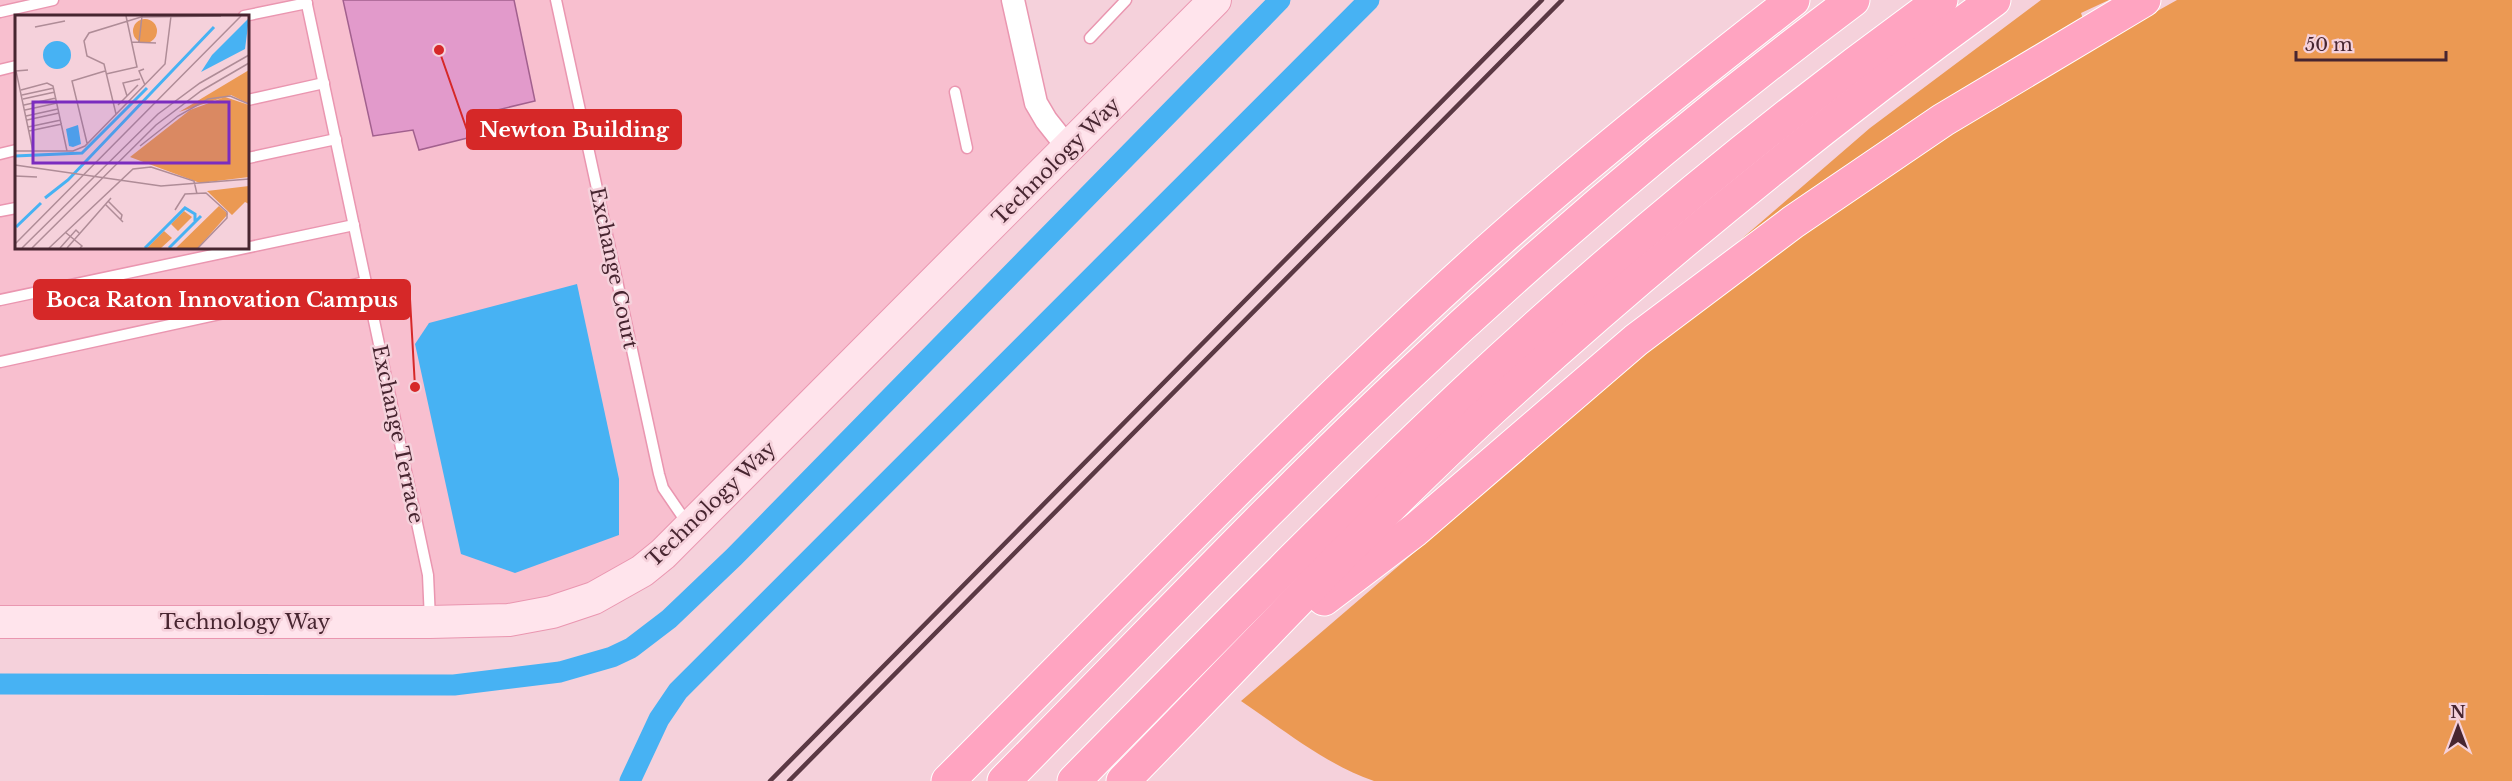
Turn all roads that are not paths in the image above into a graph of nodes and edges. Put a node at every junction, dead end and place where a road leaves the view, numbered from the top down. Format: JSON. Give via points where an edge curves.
{"nodes":[{"id":1,"x":53,"y":0,"type":"edge"},
{"id":2,"x":556,"y":0,"type":"edge"},
{"id":3,"x":1013,"y":0,"type":"edge"},
{"id":4,"x":1126,"y":0,"type":"edge"},
{"id":5,"x":1215,"y":0,"type":"edge"},
{"id":6,"x":1792,"y":0,"type":"edge"},
{"id":7,"x":1853,"y":0,"type":"edge"},
{"id":8,"x":1941,"y":0,"type":"edge"},
{"id":9,"x":1994,"y":0,"type":"edge"},
{"id":10,"x":2144,"y":0,"type":"edge"},
{"id":11,"x":307,"y":1,"type":"edge"},
{"id":12,"x":0,"y":12,"type":"edge"},
{"id":13,"x":248,"y":15,"type":"edge"},
{"id":14,"x":1090,"y":38,"type":"dead end"},
{"id":15,"x":15,"y":66,"type":"edge"},
{"id":16,"x":0,"y":70,"type":"edge"},
{"id":17,"x":324,"y":83,"type":"junction"},
{"id":18,"x":955,"y":92,"type":"dead end"},
{"id":19,"x":249,"y":100,"type":"edge"},
{"id":20,"x":336,"y":139,"type":"junction"},
{"id":21,"x":967,"y":148,"type":"dead end"},
{"id":22,"x":1069,"y":149,"type":"junction"},
{"id":23,"x":15,"y":150,"type":"edge"},
{"id":24,"x":0,"y":154,"type":"edge"},
{"id":25,"x":249,"y":158,"type":"edge"},
{"id":26,"x":15,"y":208,"type":"edge"},
{"id":27,"x":0,"y":211,"type":"edge"},
{"id":28,"x":354,"y":225,"type":"junction"},
{"id":29,"x":249,"y":247,"type":"edge"},
{"id":30,"x":241,"y":249,"type":"edge"},
{"id":31,"x":366,"y":282,"type":"junction"},
{"id":32,"x":0,"y":300,"type":"edge"},
{"id":33,"x":0,"y":362,"type":"edge"},
{"id":34,"x":690,"y":527,"type":"junction"},
{"id":35,"x":0,"y":621,"type":"edge"},
{"id":36,"x":430,"y":622,"type":"junction"},
{"id":37,"x":1237,"y":665,"type":"junction"},
{"id":38,"x":948,"y":781,"type":"edge"},
{"id":39,"x":1004,"y":781,"type":"edge"},
{"id":40,"x":1074,"y":781,"type":"edge"},
{"id":41,"x":1123,"y":781,"type":"edge"}],
"edges":[{"from":1,"to":12,"type":"lane"},
{"from":2,"to":34,"type":"lane","name":"Exchange Court","via":[[659,474],[663,488]]},
{"from":3,"to":22,"type":"street","via":[[1036,103]]},
{"from":4,"to":14,"type":"lane"},
{"from":5,"to":22,"type":"street","name":"Technology Way"},
{"from":6,"to":38,"type":"highway","via":[[1611,146],[1438,296],[1328,400]]},
{"from":7,"to":39,"type":"highway","via":[[1675,140],[1453,334],[1297,484]]},
{"from":8,"to":40,"type":"highway","via":[[1749,148],[1578,290],[1364,489]]},
{"from":9,"to":37,"type":"highway","via":[[1825,126],[1602,311],[1387,511]]},
{"from":10,"to":37,"type":"highway","via":[[1943,120],[1793,222],[1636,340],[1414,530]]},
{"from":11,"to":13,"type":"lane"},
{"from":11,"to":17,"type":"lane","name":"Exchange Terrace"},
{"from":15,"to":16,"type":"lane"},
{"from":17,"to":19,"type":"lane"},
{"from":17,"to":20,"type":"lane","name":"Exchange Terrace"},
{"from":18,"to":21,"type":"lane"},
{"from":20,"to":25,"type":"lane"},
{"from":20,"to":28,"type":"lane","name":"Exchange Terrace"},
{"from":22,"to":34,"type":"street","name":"Technology Way"},
{"from":23,"to":24,"type":"lane"},
{"from":26,"to":27,"type":"lane"},
{"from":28,"to":29,"type":"lane"},
{"from":28,"to":31,"type":"lane","name":"Exchange Terrace"},
{"from":30,"to":32,"type":"lane"},
{"from":31,"to":33,"type":"lane"},
{"from":31,"to":36,"type":"lane","name":"Exchange Terrace","via":[[428,575]]},
{"from":34,"to":36,"type":"street","name":"Technology Way","via":[[642,571],[573,606],[509,620]]},
{"from":35,"to":36,"type":"street","name":"Technology Way"},
{"from":37,"to":41,"type":"highway"}]}
